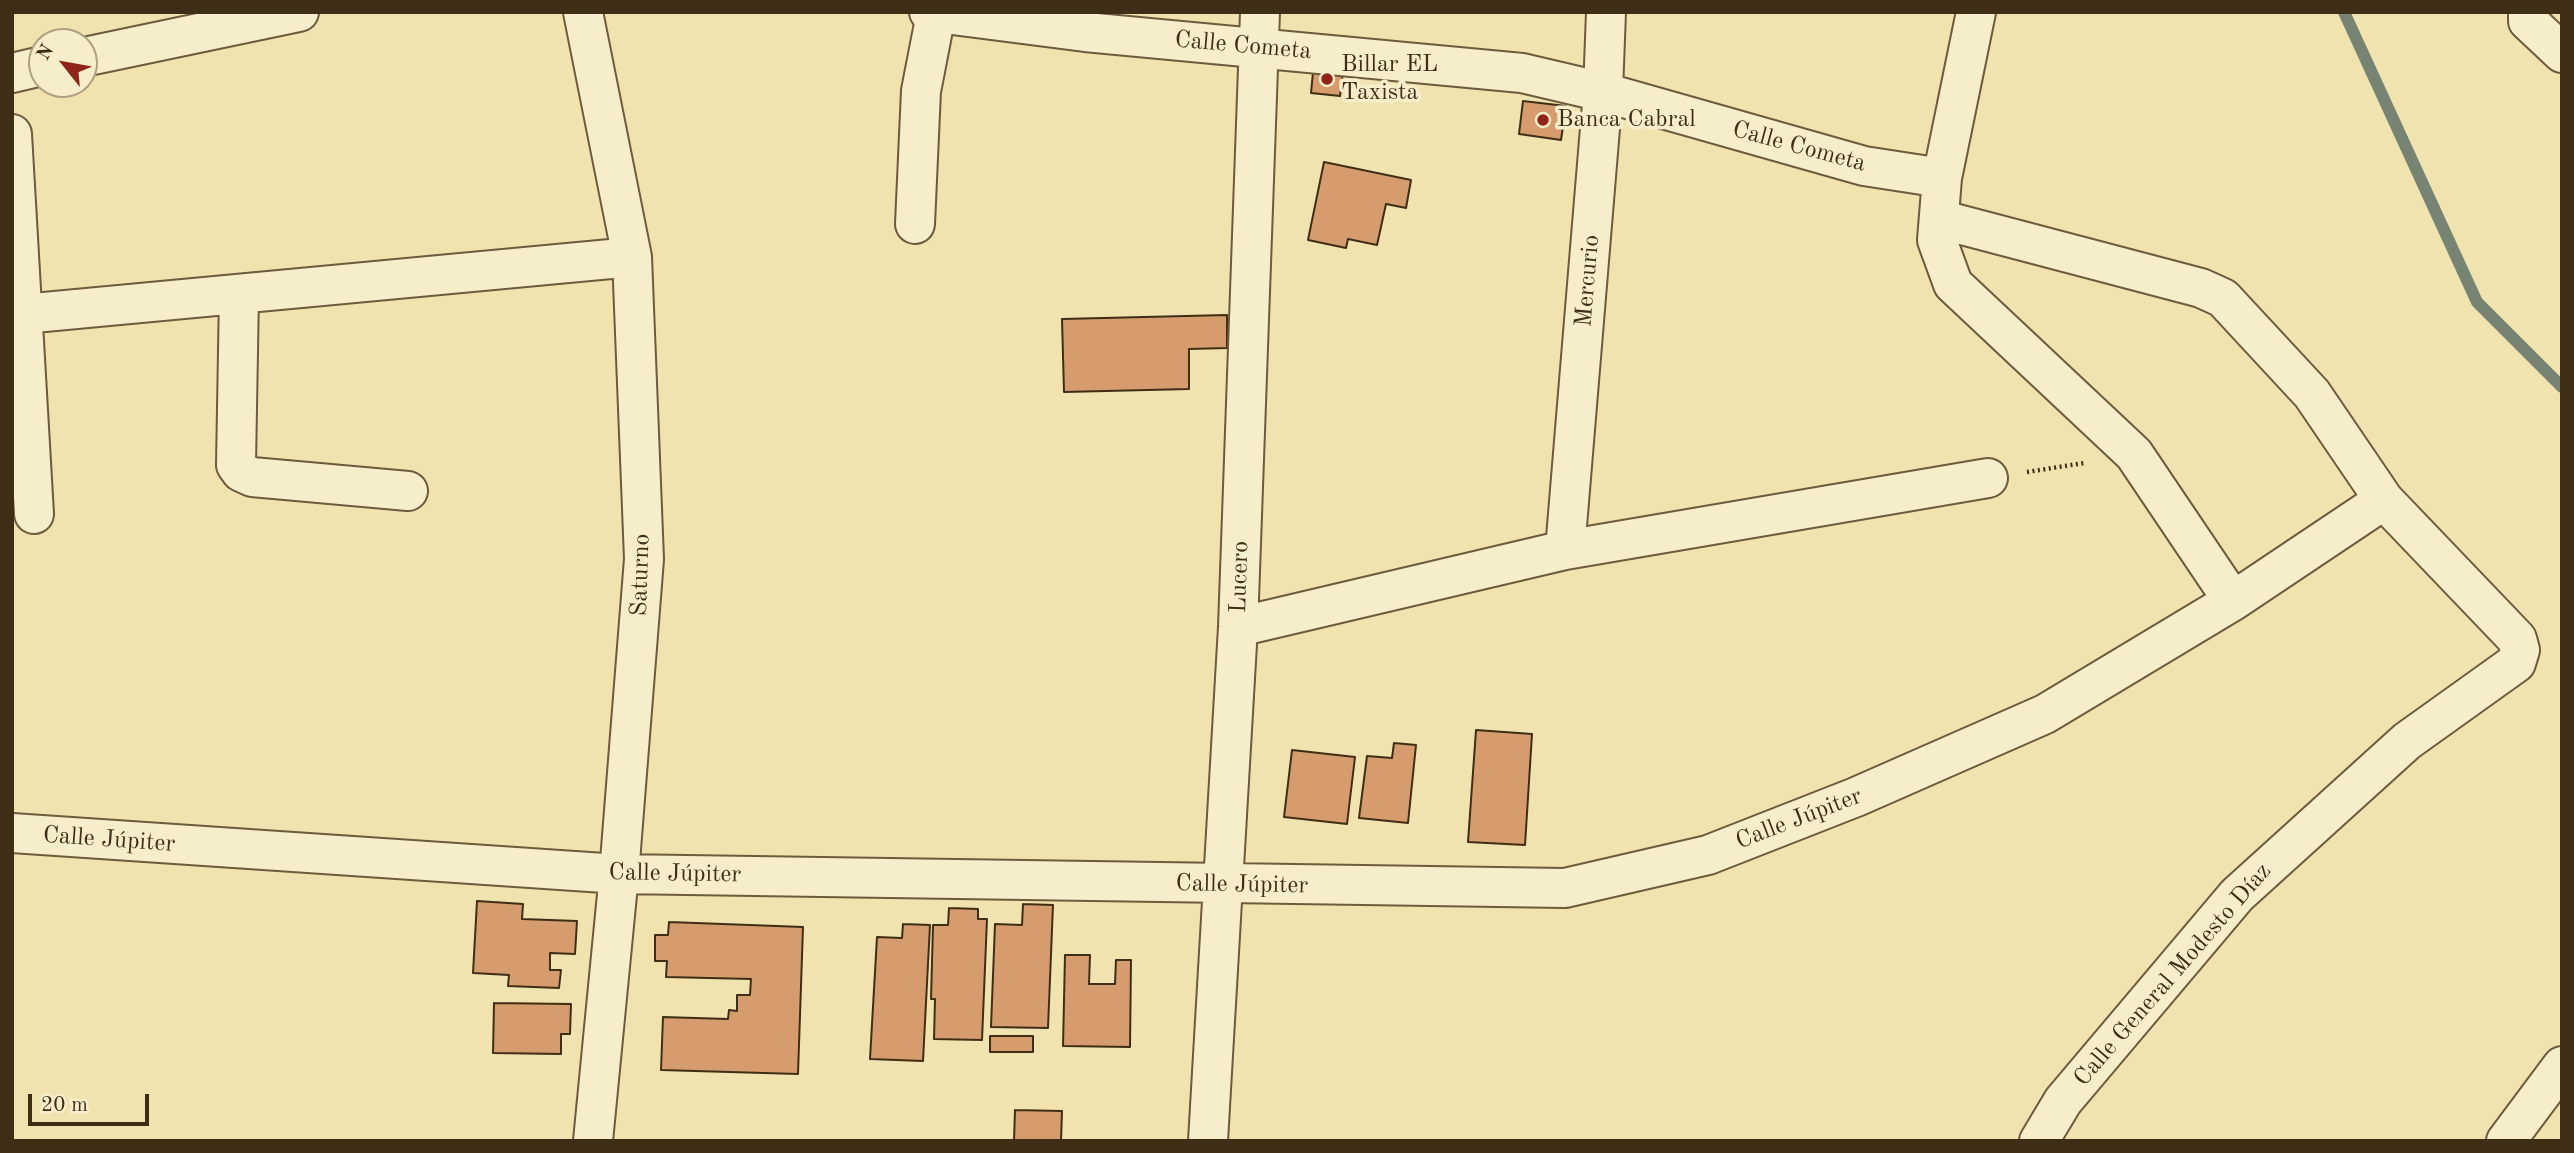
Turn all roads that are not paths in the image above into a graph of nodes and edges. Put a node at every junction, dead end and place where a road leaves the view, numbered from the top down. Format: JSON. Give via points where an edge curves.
{"nodes":[{"id":1,"x":299,"y":12,"type":"edge"},
{"id":2,"x":583,"y":12,"type":"edge"},
{"id":3,"x":1606,"y":12,"type":"edge"},
{"id":4,"x":1976,"y":12,"type":"edge"},
{"id":5,"x":2528,"y":12,"type":"edge"},
{"id":6,"x":948,"y":14,"type":"edge"},
{"id":7,"x":1261,"y":29,"type":"edge"},
{"id":8,"x":2562,"y":53,"type":"edge"},
{"id":9,"x":98,"y":54,"type":"edge"},
{"id":10,"x":1603,"y":92,"type":"junction"},
{"id":11,"x":12,"y":134,"type":"edge"},
{"id":12,"x":1942,"y":178,"type":"junction"},
{"id":13,"x":1939,"y":219,"type":"junction"},
{"id":14,"x":915,"y":224,"type":"dead end"},
{"id":15,"x":632,"y":257,"type":"junction"},
{"id":16,"x":239,"y":294,"type":"junction"},
{"id":17,"x":23,"y":314,"type":"junction"},
{"id":18,"x":1988,"y":478,"type":"road end"},
{"id":19,"x":408,"y":491,"type":"dead end"},
{"id":20,"x":2384,"y":500,"type":"junction"},
{"id":21,"x":34,"y":514,"type":"dead end"},
{"id":22,"x":1565,"y":550,"type":"junction"},
{"id":23,"x":2233,"y":601,"type":"junction"},
{"id":24,"x":1238,"y":627,"type":"junction"},
{"id":25,"x":12,"y":833,"type":"edge"},
{"id":26,"x":619,"y":874,"type":"junction"},
{"id":27,"x":1224,"y":885,"type":"junction"},
{"id":28,"x":2562,"y":1066,"type":"edge"},
{"id":29,"x":2511,"y":1139,"type":"edge"},
{"id":30,"x":593,"y":1141,"type":"edge"},
{"id":31,"x":1208,"y":1141,"type":"edge"},
{"id":32,"x":2039,"y":1141,"type":"edge"}],
"edges":[{"from":1,"to":9,"type":"street"},
{"from":2,"to":15,"type":"street","name":"Saturno"},
{"from":3,"to":10,"type":"street","name":"Mercurio"},
{"from":4,"to":12,"type":"street"},
{"from":5,"to":8,"type":"street","via":[[2528,20]]},
{"from":6,"to":7,"type":"street","name":"Calle Cometa","via":[[1085,32]]},
{"from":6,"to":14,"type":"street","via":[[921,91]]},
{"from":7,"to":10,"type":"street","name":"Calle Cometa","via":[[1522,73]]},
{"from":7,"to":24,"type":"street","name":"Lucero"},
{"from":10,"to":12,"type":"street","name":"Calle Cometa","via":[[1864,166]]},
{"from":10,"to":22,"type":"street","name":"Mercurio"},
{"from":11,"to":17,"type":"street"},
{"from":12,"to":13,"type":"street"},
{"from":13,"to":20,"type":"street","via":[[2201,288],[2223,298],[2312,394]]},
{"from":13,"to":23,"type":"street","via":[[1937,240],[1953,284],[2134,454]]},
{"from":15,"to":16,"type":"street"},
{"from":15,"to":26,"type":"street","name":"Saturno","via":[[644,559]]},
{"from":16,"to":17,"type":"street"},
{"from":16,"to":19,"type":"street","via":[[236,465],[241,472],[252,477]]},
{"from":17,"to":21,"type":"street"},
{"from":18,"to":22,"type":"street"},
{"from":20,"to":23,"type":"street","name":"Calle Júpiter"},
{"from":20,"to":32,"type":"street","name":"Calle General Modesto Díaz","via":[[2517,639],[2516,663],[2407,741],[2237,895],[2063,1101]]},
{"from":22,"to":24,"type":"street"},
{"from":23,"to":27,"type":"street","name":"Calle Júpiter","via":[[2045,714],[1856,797],[1708,855],[1565,888]]},
{"from":24,"to":27,"type":"street","name":"Lucero"},
{"from":25,"to":26,"type":"street","name":"Calle Júpiter"},
{"from":26,"to":27,"type":"street","name":"Calle Júpiter"},
{"from":26,"to":30,"type":"street","name":"Saturno"},
{"from":27,"to":31,"type":"street","name":"Lucero"},
{"from":28,"to":29,"type":"street"}]}
